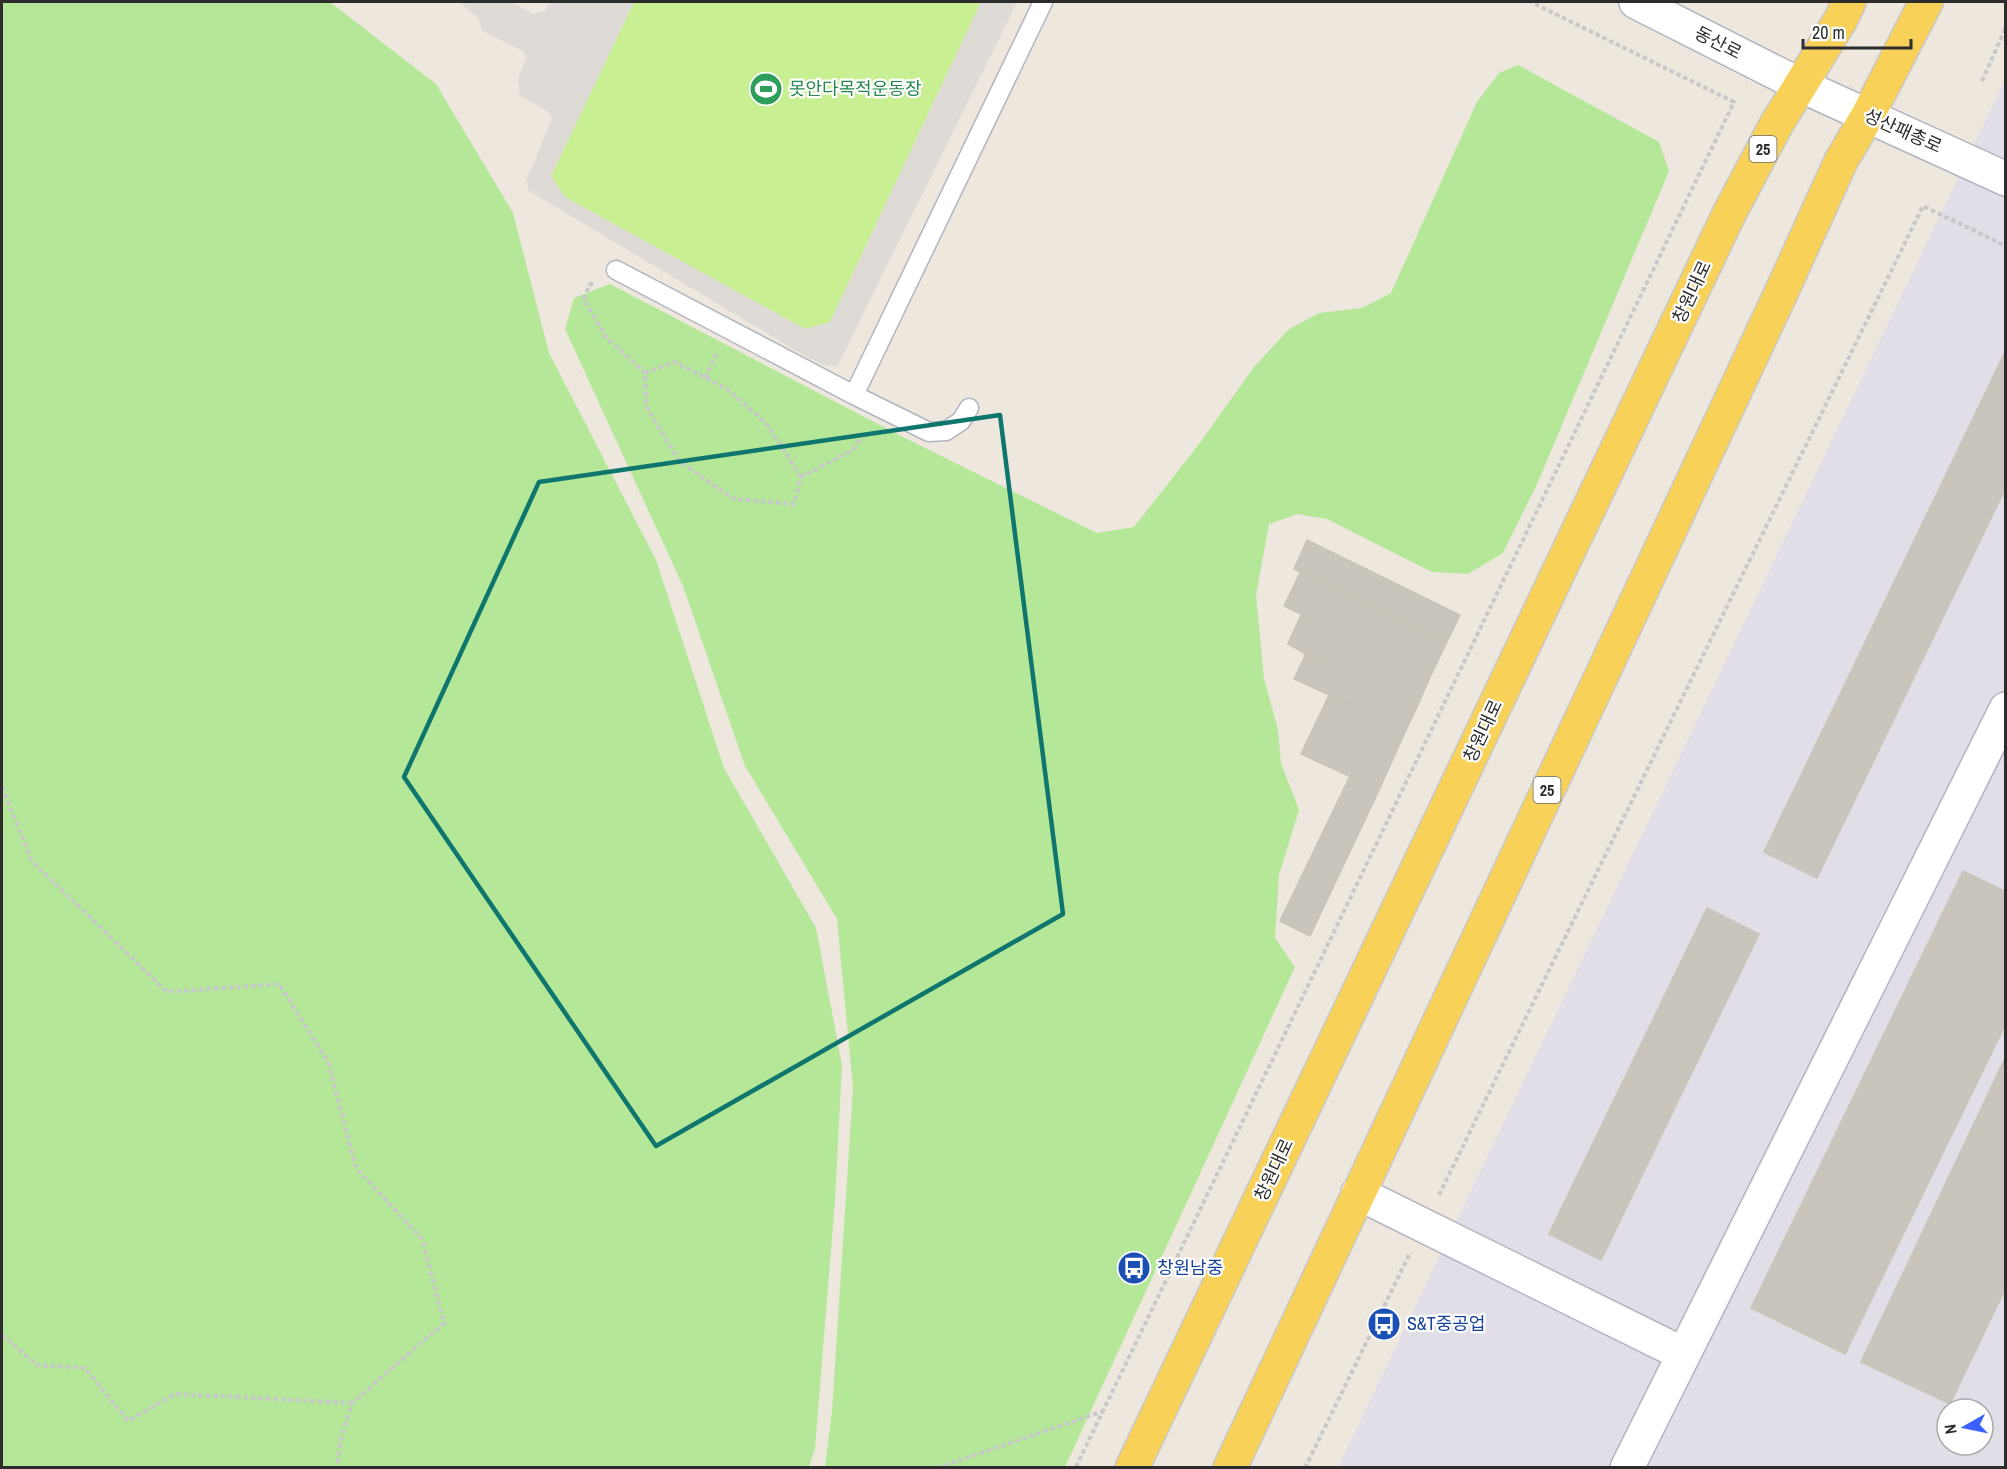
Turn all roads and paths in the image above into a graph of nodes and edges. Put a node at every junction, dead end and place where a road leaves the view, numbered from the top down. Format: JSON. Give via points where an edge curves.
{"nodes":[{"id":1,"x":1043,"y":2,"type":"edge"},
{"id":2,"x":1531,"y":2,"type":"edge"},
{"id":3,"x":1636,"y":2,"type":"edge"},
{"id":4,"x":1849,"y":2,"type":"edge"},
{"id":5,"x":1926,"y":2,"type":"edge"},
{"id":6,"x":2006,"y":27,"type":"edge"},
{"id":7,"x":1982,"y":81,"type":"dead end"},
{"id":8,"x":1800,"y":85,"type":"junction"},
{"id":9,"x":1868,"y":115,"type":"junction"},
{"id":10,"x":2006,"y":179,"type":"edge"},
{"id":11,"x":2006,"y":246,"type":"edge"},
{"id":12,"x":616,"y":270,"type":"joint"},
{"id":13,"x":645,"y":373,"type":"junction"},
{"id":14,"x":854,"y":395,"type":"junction"},
{"id":15,"x":880,"y":408,"type":"junction"},
{"id":16,"x":969,"y":408,"type":"dead end"},
{"id":17,"x":801,"y":477,"type":"junction"},
{"id":18,"x":2006,"y":709,"type":"edge"},
{"id":19,"x":2,"y":787,"type":"edge"},
{"id":20,"x":1358,"y":1193,"type":"junction"},
{"id":21,"x":1424,"y":1226,"type":"junction"},
{"id":22,"x":2,"y":1335,"type":"edge"},
{"id":23,"x":1683,"y":1354,"type":"junction"},
{"id":24,"x":352,"y":1403,"type":"junction"},
{"id":25,"x":1104,"y":1411,"type":"junction"},
{"id":26,"x":337,"y":1467,"type":"edge"},
{"id":27,"x":937,"y":1467,"type":"edge"},
{"id":28,"x":1076,"y":1467,"type":"edge"},
{"id":29,"x":1132,"y":1467,"type":"edge"},
{"id":30,"x":1230,"y":1467,"type":"edge"},
{"id":31,"x":1305,"y":1467,"type":"edge"},
{"id":32,"x":1627,"y":1467,"type":"edge"}],
"edges":[{"from":1,"to":14,"type":"lane"},
{"from":2,"to":25,"type":"path","via":[[1734,102]]},
{"from":3,"to":8,"type":"street","name":"동산로"},
{"from":4,"to":8,"type":"main road","name":"창원대로","number":"25"},
{"from":5,"to":9,"type":"main road","number":"25"},
{"from":6,"to":7,"type":"path"},
{"from":8,"to":9,"type":"street","name":"성산패총로"},
{"from":8,"to":29,"type":"main road","name":"창원대로","number":"25","via":[[1729,214]]},
{"from":9,"to":10,"type":"street","name":"성산패총로"},
{"from":9,"to":20,"type":"main road","number":"25","via":[[1812,221]]},
{"from":11,"to":21,"type":"path","via":[[1923,206]]},
{"from":12,"to":13,"type":"path","via":[[589,285],[584,299],[605,336]]},
{"from":12,"to":14,"type":"lane"},
{"from":13,"to":17,"type":"path","via":[[675,363],[727,389],[767,424]]},
{"from":13,"to":17,"type":"path","via":[[646,406],[680,462],[734,499],[794,504]]},
{"from":14,"to":15,"type":"lane"},
{"from":15,"to":16,"type":"lane","via":[[929,432],[946,431],[961,421]]},
{"from":15,"to":17,"type":"path","via":[[853,450]]},
{"from":18,"to":23,"type":"street"},
{"from":19,"to":24,"type":"path","via":[[32,861],[167,992],[279,984],[328,1062],[356,1168],[422,1239],[444,1323]]},
{"from":20,"to":21,"type":"street"},
{"from":20,"to":30,"type":"main road","number":"25"},
{"from":21,"to":23,"type":"street"},
{"from":21,"to":31,"type":"path"},
{"from":22,"to":24,"type":"path","via":[[37,1365],[85,1368],[128,1421],[175,1395]]},
{"from":23,"to":32,"type":"street"},
{"from":24,"to":26,"type":"path"},
{"from":25,"to":27,"type":"path"},
{"from":25,"to":28,"type":"path"}]}
